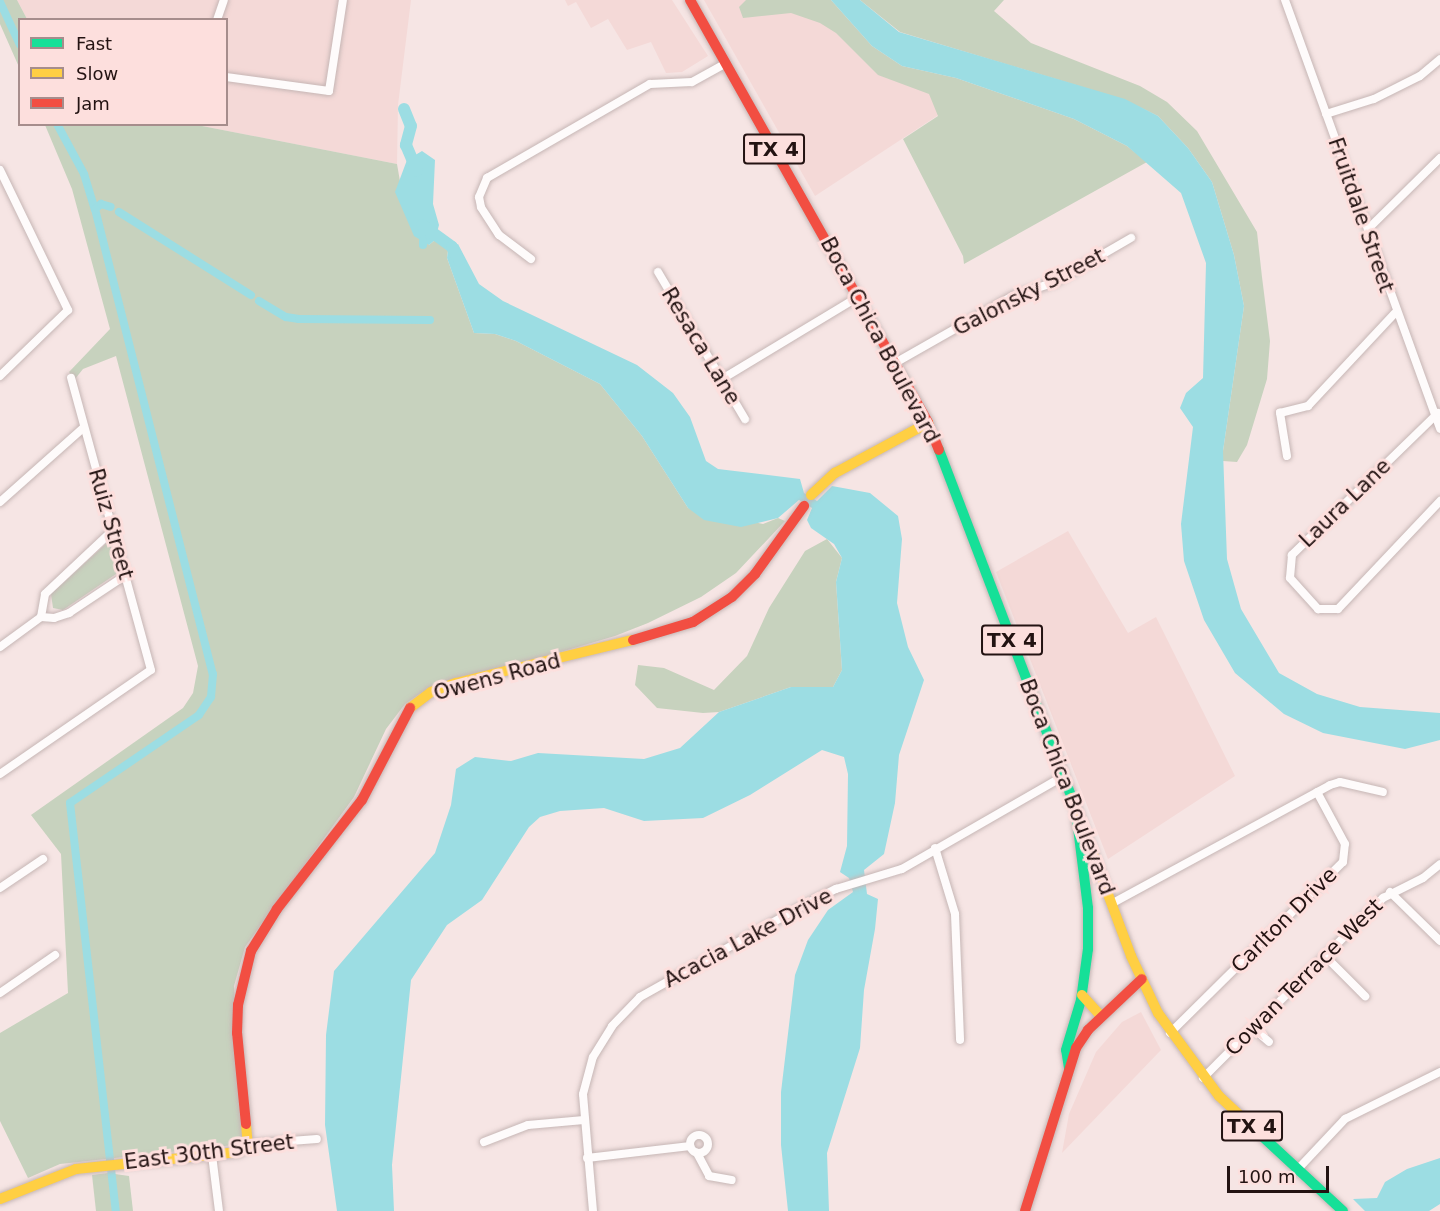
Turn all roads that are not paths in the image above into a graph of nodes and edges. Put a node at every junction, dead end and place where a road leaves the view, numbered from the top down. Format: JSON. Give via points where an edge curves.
{"nodes":[{"id":1,"x":224,"y":0,"type":"edge"},
{"id":2,"x":343,"y":0,"type":"edge"},
{"id":3,"x":690,"y":0,"type":"edge"},
{"id":4,"x":1285,"y":0,"type":"edge"},
{"id":5,"x":218,"y":18,"type":"edge"},
{"id":6,"x":1440,"y":59,"type":"edge"},
{"id":7,"x":725,"y":64,"type":"junction"},
{"id":8,"x":228,"y":77,"type":"edge"},
{"id":9,"x":1326,"y":114,"type":"junction"},
{"id":10,"x":1440,"y":158,"type":"edge"},
{"id":11,"x":0,"y":170,"type":"edge"},
{"id":12,"x":1368,"y":229,"type":"junction"},
{"id":13,"x":1131,"y":238,"type":"dead end"},
{"id":14,"x":531,"y":259,"type":"dead end"},
{"id":15,"x":658,"y":272,"type":"dead end"},
{"id":16,"x":858,"y":297,"type":"junction"},
{"id":17,"x":1395,"y":313,"type":"junction"},
{"id":18,"x":895,"y":363,"type":"junction"},
{"id":19,"x":0,"y":376,"type":"edge"},
{"id":20,"x":71,"y":378,"type":"dead end"},
{"id":21,"x":722,"y":379,"type":"junction"},
{"id":22,"x":1438,"y":413,"type":"edge"},
{"id":23,"x":745,"y":419,"type":"dead end"},
{"id":24,"x":928,"y":423,"type":"junction"},
{"id":25,"x":83,"y":428,"type":"junction"},
{"id":26,"x":1440,"y":429,"type":"edge"},
{"id":27,"x":1287,"y":456,"type":"dead end"},
{"id":28,"x":811,"y":495,"type":"dead end"},
{"id":29,"x":1440,"y":501,"type":"edge"},
{"id":30,"x":0,"y":502,"type":"edge"},
{"id":31,"x":804,"y":506,"type":"dead end"},
{"id":32,"x":112,"y":531,"type":"junction"},
{"id":33,"x":126,"y":574,"type":"junction"},
{"id":34,"x":41,"y":617,"type":"junction"},
{"id":35,"x":0,"y":647,"type":"edge"},
{"id":36,"x":0,"y":774,"type":"edge"},
{"id":37,"x":1064,"y":776,"type":"junction"},
{"id":38,"x":1317,"y":792,"type":"junction"},
{"id":39,"x":1383,"y":792,"type":"dead end"},
{"id":40,"x":1077,"y":813,"type":"junction"},
{"id":41,"x":935,"y":848,"type":"junction"},
{"id":42,"x":43,"y":859,"type":"dead end"},
{"id":43,"x":1440,"y":864,"type":"edge"},
{"id":44,"x":0,"y":888,"type":"edge"},
{"id":45,"x":1390,"y":892,"type":"junction"},
{"id":46,"x":1111,"y":904,"type":"junction"},
{"id":47,"x":1440,"y":941,"type":"edge"},
{"id":48,"x":56,"y":955,"type":"dead end"},
{"id":49,"x":1325,"y":956,"type":"junction"},
{"id":50,"x":1142,"y":979,"type":"junction"},
{"id":51,"x":0,"y":993,"type":"edge"},
{"id":52,"x":1082,"y":995,"type":"junction"},
{"id":53,"x":1365,"y":996,"type":"dead end"},
{"id":54,"x":1101,"y":1017,"type":"junction"},
{"id":55,"x":1253,"y":1028,"type":"junction"},
{"id":56,"x":1170,"y":1033,"type":"junction"},
{"id":57,"x":960,"y":1040,"type":"dead end"},
{"id":58,"x":1269,"y":1041,"type":"dead end"},
{"id":59,"x":1069,"y":1068,"type":"junction"},
{"id":60,"x":1440,"y":1072,"type":"edge"},
{"id":61,"x":1203,"y":1078,"type":"junction"},
{"id":62,"x":584,"y":1120,"type":"junction"},
{"id":63,"x":317,"y":1139,"type":"dead end"},
{"id":64,"x":484,"y":1142,"type":"dead end"},
{"id":65,"x":251,"y":1144,"type":"junction"},
{"id":66,"x":690,"y":1146,"type":"junction"},
{"id":67,"x":697,"y":1153,"type":"junction"},
{"id":68,"x":212,"y":1155,"type":"junction"},
{"id":69,"x":587,"y":1158,"type":"junction"},
{"id":70,"x":1298,"y":1169,"type":"junction"},
{"id":71,"x":732,"y":1180,"type":"dead end"},
{"id":72,"x":0,"y":1199,"type":"edge"},
{"id":73,"x":219,"y":1211,"type":"edge"},
{"id":74,"x":593,"y":1211,"type":"edge"},
{"id":75,"x":1025,"y":1211,"type":"edge"},
{"id":76,"x":1343,"y":1211,"type":"edge"}],
"edges":[{"from":1,"to":5,"type":"street"},
{"from":2,"to":8,"type":"street","via":[[329,91]]},
{"from":3,"to":7,"type":"main road","name":"Boca Chica Boulevard","number":"TX 4"},
{"from":4,"to":9,"type":"street","name":"Fruitdale Street"},
{"from":6,"to":9,"type":"street","via":[[1420,76],[1374,99]]},
{"from":7,"to":14,"type":"street","via":[[692,82],[650,84],[487,178],[479,197],[481,207],[500,235]]},
{"from":7,"to":16,"type":"main road","name":"Boca Chica Boulevard","number":"TX 4"},
{"from":9,"to":12,"type":"street","name":"Fruitdale Street"},
{"from":10,"to":12,"type":"street"},
{"from":11,"to":19,"type":"street","via":[[68,310]]},
{"from":12,"to":17,"type":"street","name":"Fruitdale Street"},
{"from":13,"to":18,"type":"street","name":"Galonsky Street","via":[[1055,282],[1013,296]]},
{"from":15,"to":21,"type":"street","name":"Resaca Lane"},
{"from":16,"to":18,"type":"main road","name":"Boca Chica Boulevard","number":"TX 4"},
{"from":16,"to":21,"type":"street"},
{"from":17,"to":22,"type":"street","name":"Fruitdale Street"},
{"from":17,"to":27,"type":"street","via":[[1308,406],[1280,413]]},
{"from":18,"to":24,"type":"main road","name":"Boca Chica Boulevard","number":"TX 4"},
{"from":20,"to":25,"type":"street","name":"Ruiz Street"},
{"from":21,"to":23,"type":"street","name":"Resaca Lane"},
{"from":22,"to":26,"type":"street","name":"Fruitdale Street"},
{"from":22,"to":29,"type":"street","name":"Laura Lane","via":[[1292,555],[1290,578],[1318,609],[1338,609]]},
{"from":24,"to":28,"type":"main road","via":[[845,467]]},
{"from":24,"to":37,"type":"main road","name":"Boca Chica Boulevard","number":"TX 4"},
{"from":25,"to":30,"type":"street"},
{"from":25,"to":32,"type":"street","name":"Ruiz Street"},
{"from":31,"to":65,"type":"main road","name":"Owens Road","via":[[755,574],[732,597],[693,622],[667,632],[456,683],[431,692],[405,712],[368,790],[251,951],[238,1005],[237,1033]]},
{"from":32,"to":33,"type":"street","name":"Ruiz Street"},
{"from":32,"to":34,"type":"street","via":[[45,594]]},
{"from":33,"to":34,"type":"street","via":[[69,613]]},
{"from":33,"to":36,"type":"street","name":"Ruiz Street","via":[[151,670]]},
{"from":34,"to":35,"type":"street"},
{"from":37,"to":40,"type":"main road","name":"Boca Chica Boulevard","number":"TX 4"},
{"from":37,"to":41,"type":"street","name":"Acacia Lake Drive"},
{"from":38,"to":39,"type":"street","via":[[1340,782]]},
{"from":38,"to":46,"type":"street"},
{"from":38,"to":56,"type":"street","name":"Carlton Drive","via":[[1345,844],[1343,862]]},
{"from":40,"to":46,"type":"main road","name":"Boca Chica Boulevard","number":"TX 4"},
{"from":40,"to":52,"type":"main road","via":[[1088,908]]},
{"from":41,"to":57,"type":"street","via":[[956,914]]},
{"from":41,"to":62,"type":"street","name":"Acacia Lake Drive","via":[[902,869],[836,889],[640,997],[612,1026],[593,1057],[584,1094]]},
{"from":42,"to":44,"type":"street"},
{"from":43,"to":45,"type":"street","name":"Cowan Terrace West","via":[[1423,878]]},
{"from":45,"to":47,"type":"street"},
{"from":45,"to":49,"type":"street","name":"Cowan Terrace West"},
{"from":46,"to":50,"type":"main road","name":"Boca Chica Boulevard","number":"TX 4"},
{"from":48,"to":51,"type":"street"},
{"from":49,"to":53,"type":"street"},
{"from":49,"to":55,"type":"street","name":"Cowan Terrace West"},
{"from":50,"to":54,"type":"main road"},
{"from":50,"to":56,"type":"main road","name":"Boca Chica Boulevard","number":"TX 4"},
{"from":52,"to":54,"type":"main road"},
{"from":52,"to":59,"type":"main road","via":[[1066,1050]]},
{"from":54,"to":59,"type":"main road","via":[[1082,1039]]},
{"from":55,"to":58,"type":"street"},
{"from":55,"to":61,"type":"street","name":"Cowan Terrace West"},
{"from":56,"to":61,"type":"main road","name":"Boca Chica Boulevard","number":"TX 4"},
{"from":59,"to":75,"type":"main road"},
{"from":60,"to":70,"type":"street","via":[[1345,1119]]},
{"from":61,"to":70,"type":"main road","name":"Boca Chica Boulevard","number":"TX 4"},
{"from":62,"to":64,"type":"street","via":[[528,1125]]},
{"from":62,"to":69,"type":"street","name":"Acacia Lake Drive"},
{"from":63,"to":65,"type":"street","name":"East 30th Street"},
{"from":65,"to":68,"type":"main road","name":"East 30th Street","via":[[238,1152]]},
{"from":66,"to":67,"type":"street"},
{"from":66,"to":67,"type":"street","via":[[695,1137],[705,1137],[706,1150]]},
{"from":66,"to":69,"type":"street"},
{"from":67,"to":71,"type":"street","via":[[709,1176]]},
{"from":68,"to":72,"type":"main road","name":"East 30th Street","via":[[59,1173]]},
{"from":68,"to":73,"type":"street"},
{"from":69,"to":74,"type":"street","name":"Acacia Lake Drive"},
{"from":70,"to":76,"type":"main road","name":"Boca Chica Boulevard","number":"TX 4"}]}
